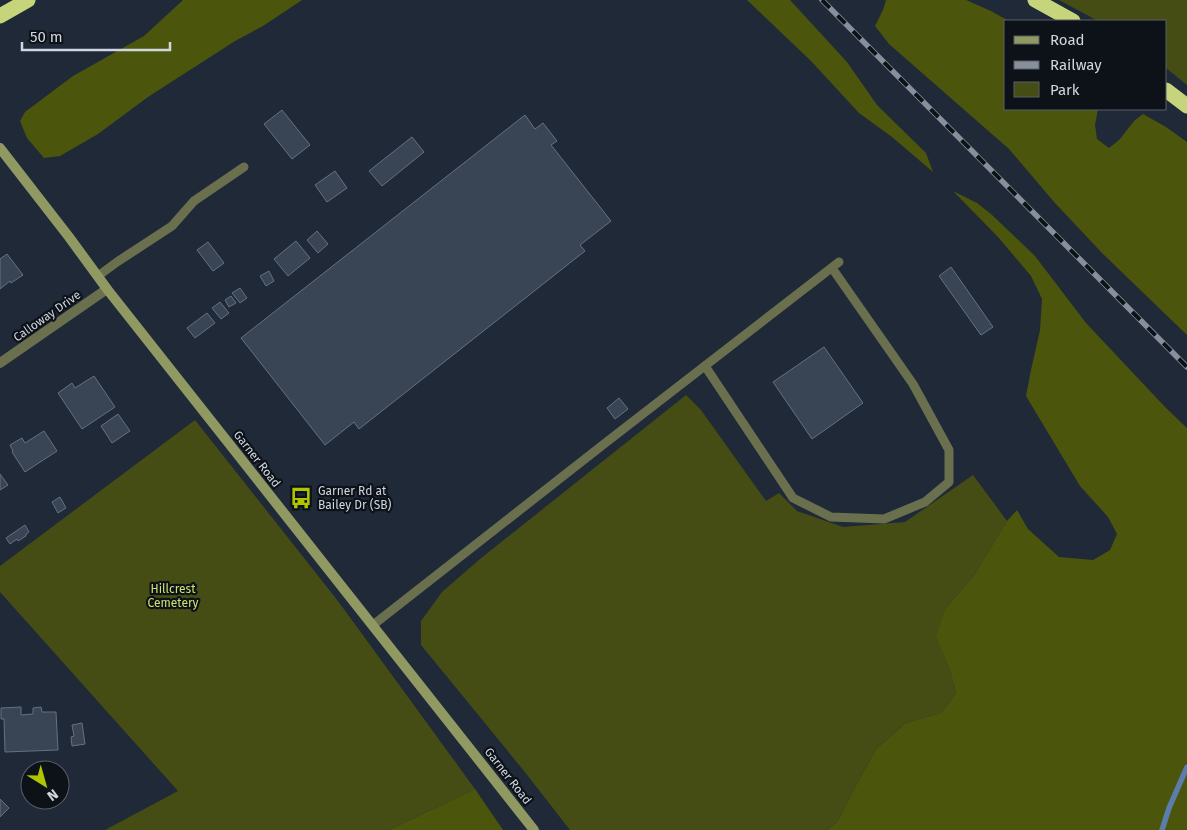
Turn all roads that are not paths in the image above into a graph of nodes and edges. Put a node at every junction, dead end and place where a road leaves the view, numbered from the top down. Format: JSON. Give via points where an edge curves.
{"nodes":[{"id":1,"x":28,"y":0,"type":"edge"},
{"id":2,"x":1035,"y":0,"type":"edge"},
{"id":3,"x":6,"y":12,"type":"edge"},
{"id":4,"x":1070,"y":20,"type":"edge"},
{"id":5,"x":1167,"y":91,"type":"edge"},
{"id":6,"x":1187,"y":106,"type":"edge"},
{"id":7,"x":0,"y":148,"type":"edge"},
{"id":8,"x":244,"y":168,"type":"dead end"},
{"id":9,"x":98,"y":276,"type":"junction"},
{"id":10,"x":107,"y":289,"type":"junction"},
{"id":11,"x":0,"y":363,"type":"edge"},
{"id":12,"x":705,"y":366,"type":"junction"},
{"id":13,"x":373,"y":625,"type":"junction"},
{"id":14,"x":534,"y":830,"type":"edge"}],
"edges":[{"from":1,"to":3,"type":"highway"},
{"from":2,"to":4,"type":"highway"},
{"from":5,"to":6,"type":"highway"},
{"from":7,"to":9,"type":"main road","name":"Garner Road"},
{"from":8,"to":9,"type":"lane","via":[[194,201],[172,226]]},
{"from":9,"to":10,"type":"main road","name":"Garner Road"},
{"from":10,"to":11,"type":"street","name":"Calloway Drive"},
{"from":10,"to":13,"type":"main road","name":"Garner Road"},
{"from":12,"to":12,"type":"lane","via":[[835,265],[913,384],[948,450],[949,482],[925,502],[884,519],[831,517],[793,498]]},
{"from":12,"to":13,"type":"lane"},
{"from":13,"to":14,"type":"main road","name":"Garner Road"}]}
